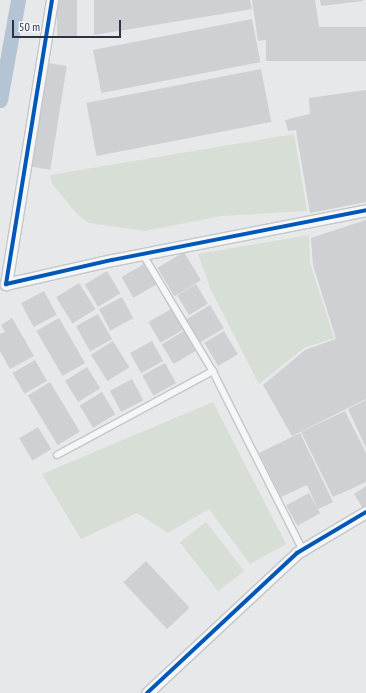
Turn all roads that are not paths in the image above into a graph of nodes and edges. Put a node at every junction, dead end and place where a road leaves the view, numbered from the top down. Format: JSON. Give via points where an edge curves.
{"nodes":[{"id":1,"x":52,"y":0,"type":"edge"},
{"id":2,"x":366,"y":210,"type":"edge"},
{"id":3,"x":143,"y":254,"type":"junction"},
{"id":4,"x":213,"y":371,"type":"junction"},
{"id":5,"x":57,"y":455,"type":"dead end"},
{"id":6,"x":366,"y":512,"type":"edge"},
{"id":7,"x":303,"y":550,"type":"junction"},
{"id":8,"x":147,"y":693,"type":"edge"}],
"edges":[{"from":1,"to":3,"type":"street","via":[[6,284]]},
{"from":2,"to":3,"type":"street"},
{"from":3,"to":4,"type":"lane"},
{"from":4,"to":5,"type":"lane"},
{"from":4,"to":7,"type":"lane"},
{"from":6,"to":7,"type":"street"},
{"from":7,"to":8,"type":"street"}]}
